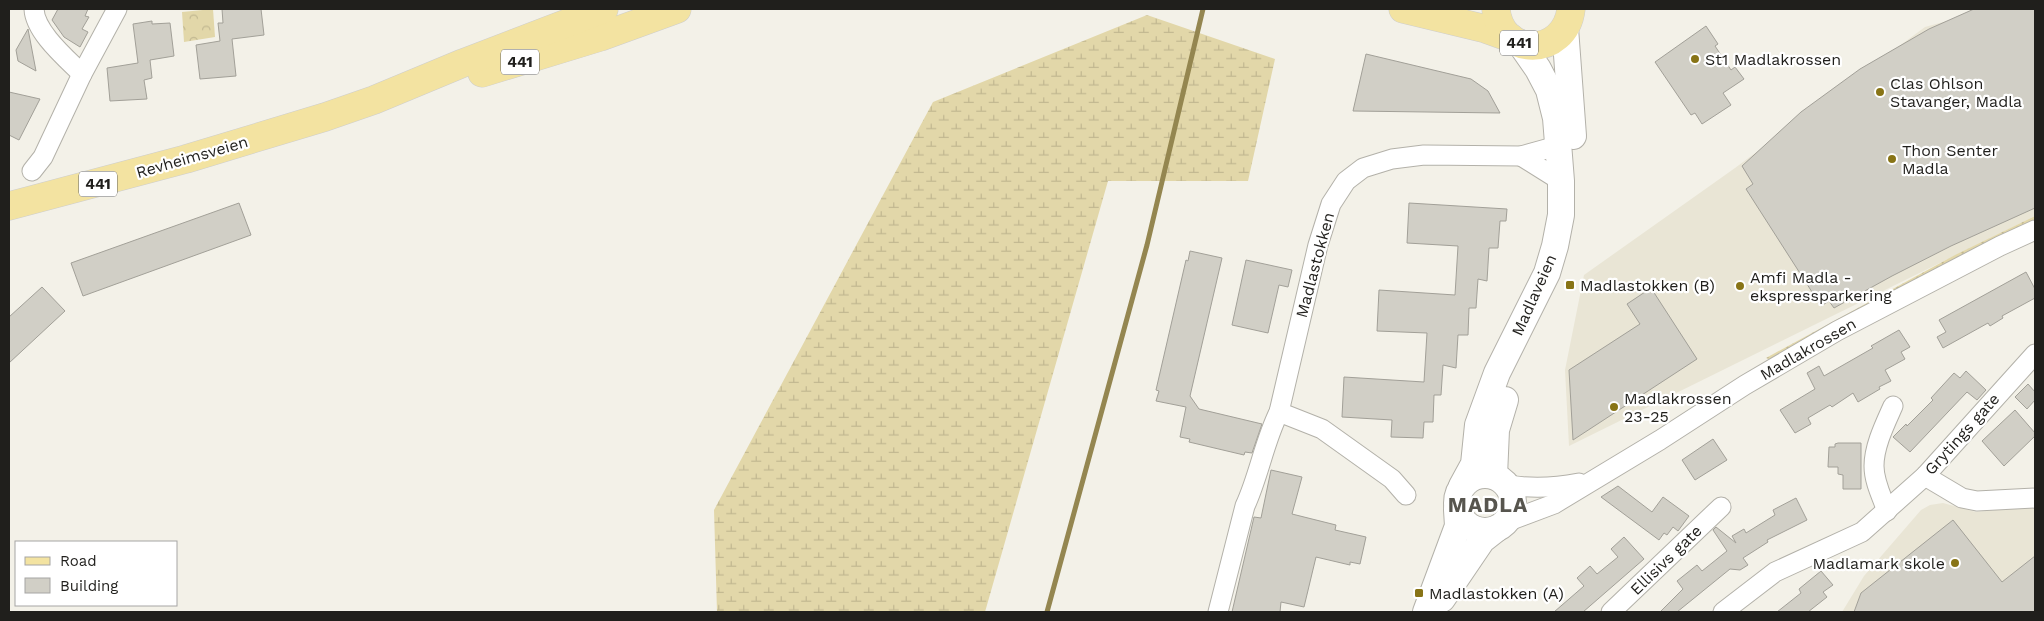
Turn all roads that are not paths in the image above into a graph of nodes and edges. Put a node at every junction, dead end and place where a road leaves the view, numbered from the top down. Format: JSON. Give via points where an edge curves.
{"nodes":[{"id":1,"x":34,"y":9,"type":"edge"},
{"id":2,"x":117,"y":9,"type":"edge"},
{"id":3,"x":604,"y":9,"type":"edge"},
{"id":4,"x":677,"y":9,"type":"edge"},
{"id":5,"x":1402,"y":9,"type":"edge"},
{"id":6,"x":1496,"y":9,"type":"edge"},
{"id":7,"x":1572,"y":16,"type":"edge"},
{"id":8,"x":1515,"y":41,"type":"junction"},
{"id":9,"x":82,"y":74,"type":"junction"},
{"id":10,"x":374,"y":100,"type":"junction"},
{"id":11,"x":1557,"y":146,"type":"junction"},
{"id":12,"x":1521,"y":156,"type":"junction"},
{"id":13,"x":32,"y":172,"type":"dead end"},
{"id":14,"x":1561,"y":181,"type":"junction"},
{"id":15,"x":9,"y":206,"type":"edge"},
{"id":16,"x":2035,"y":230,"type":"edge"},
{"id":17,"x":2035,"y":354,"type":"edge"},
{"id":18,"x":1893,"y":406,"type":"dead end"},
{"id":19,"x":1279,"y":412,"type":"junction"},
{"id":20,"x":1925,"y":476,"type":"junction"},
{"id":21,"x":1501,"y":480,"type":"junction"},
{"id":22,"x":1588,"y":482,"type":"junction"},
{"id":23,"x":1406,"y":495,"type":"dead end"},
{"id":24,"x":1460,"y":498,"type":"junction"},
{"id":25,"x":2035,"y":498,"type":"edge"},
{"id":26,"x":1721,"y":507,"type":"dead end"},
{"id":27,"x":1887,"y":511,"type":"junction"},
{"id":28,"x":1501,"y":526,"type":"junction"},
{"id":29,"x":1218,"y":612,"type":"edge"},
{"id":30,"x":1426,"y":612,"type":"edge"},
{"id":31,"x":1434,"y":612,"type":"edge"},
{"id":32,"x":1611,"y":612,"type":"edge"},
{"id":33,"x":1723,"y":612,"type":"edge"}],
"edges":[{"from":1,"to":9,"type":"street","via":[[40,29]]},
{"from":2,"to":9,"type":"street"},
{"from":3,"to":10,"type":"main road","name":"Revheimsveien","number":"441"},
{"from":4,"to":10,"type":"main road","name":"Revheimsveien","number":"441","via":[[514,64]]},
{"from":5,"to":8,"type":"main road","number":"441","via":[[1486,29]]},
{"from":6,"to":8,"type":"main road","number":"441","via":[[1503,30]]},
{"from":7,"to":8,"type":"main road","number":"441","via":[[1550,42],[1530,46]]},
{"from":7,"to":21,"type":"main road","name":"Madlaveien","via":[[1574,235],[1559,285],[1503,406],[1496,430]]},
{"from":8,"to":11,"type":"main road","name":"Madlaveien","via":[[1538,69],[1549,90],[1556,118]]},
{"from":9,"to":13,"type":"street","via":[[44,157]]},
{"from":10,"to":15,"type":"main road","name":"Revheimsveien","number":"441","via":[[186,160]]},
{"from":11,"to":12,"type":"street","name":"Madlastokken"},
{"from":11,"to":14,"type":"main road","name":"Madlaveien"},
{"from":12,"to":14,"type":"street"},
{"from":12,"to":19,"type":"street","name":"Madlastokken","via":[[1424,155],[1392,159],[1363,168],[1346,181],[1331,204],[1318,245]]},
{"from":14,"to":24,"type":"main road","name":"Madlaveien","via":[[1561,215],[1556,246],[1547,273],[1497,373],[1478,425],[1474,464]]},
{"from":16,"to":22,"type":"street","name":"Madlakrossen","via":[[1838,331]]},
{"from":17,"to":20,"type":"street","name":"Grytings gate"},
{"from":18,"to":27,"type":"street","via":[[1881,433],[1874,466]]},
{"from":19,"to":23,"type":"street","via":[[1322,429],[1392,479]]},
{"from":19,"to":29,"type":"street","name":"Madlastokken","via":[[1245,506]]},
{"from":20,"to":25,"type":"street","via":[[1947,491],[1977,501]]},
{"from":20,"to":27,"type":"street","name":"Grytings gate"},
{"from":21,"to":22,"type":"street","name":"Madlakrossen","via":[[1527,488]]},
{"from":21,"to":24,"type":"main road","via":[[1474,476]]},
{"from":21,"to":28,"type":"main road","via":[[1512,494],[1514,504],[1512,514]]},
{"from":22,"to":28,"type":"street","name":"Madlakrossen","via":[[1554,504]]},
{"from":24,"to":28,"type":"main road","via":[[1463,522],[1471,528],[1486,532]]},
{"from":24,"to":30,"type":"main road","name":"Madlaveien","via":[[1458,526]]},
{"from":26,"to":32,"type":"street","name":"Ellisivs gate"},
{"from":27,"to":33,"type":"street","name":"Grytings gate","via":[[1862,532],[1775,572]]},
{"from":28,"to":31,"type":"main road","via":[[1482,540]]}]}
